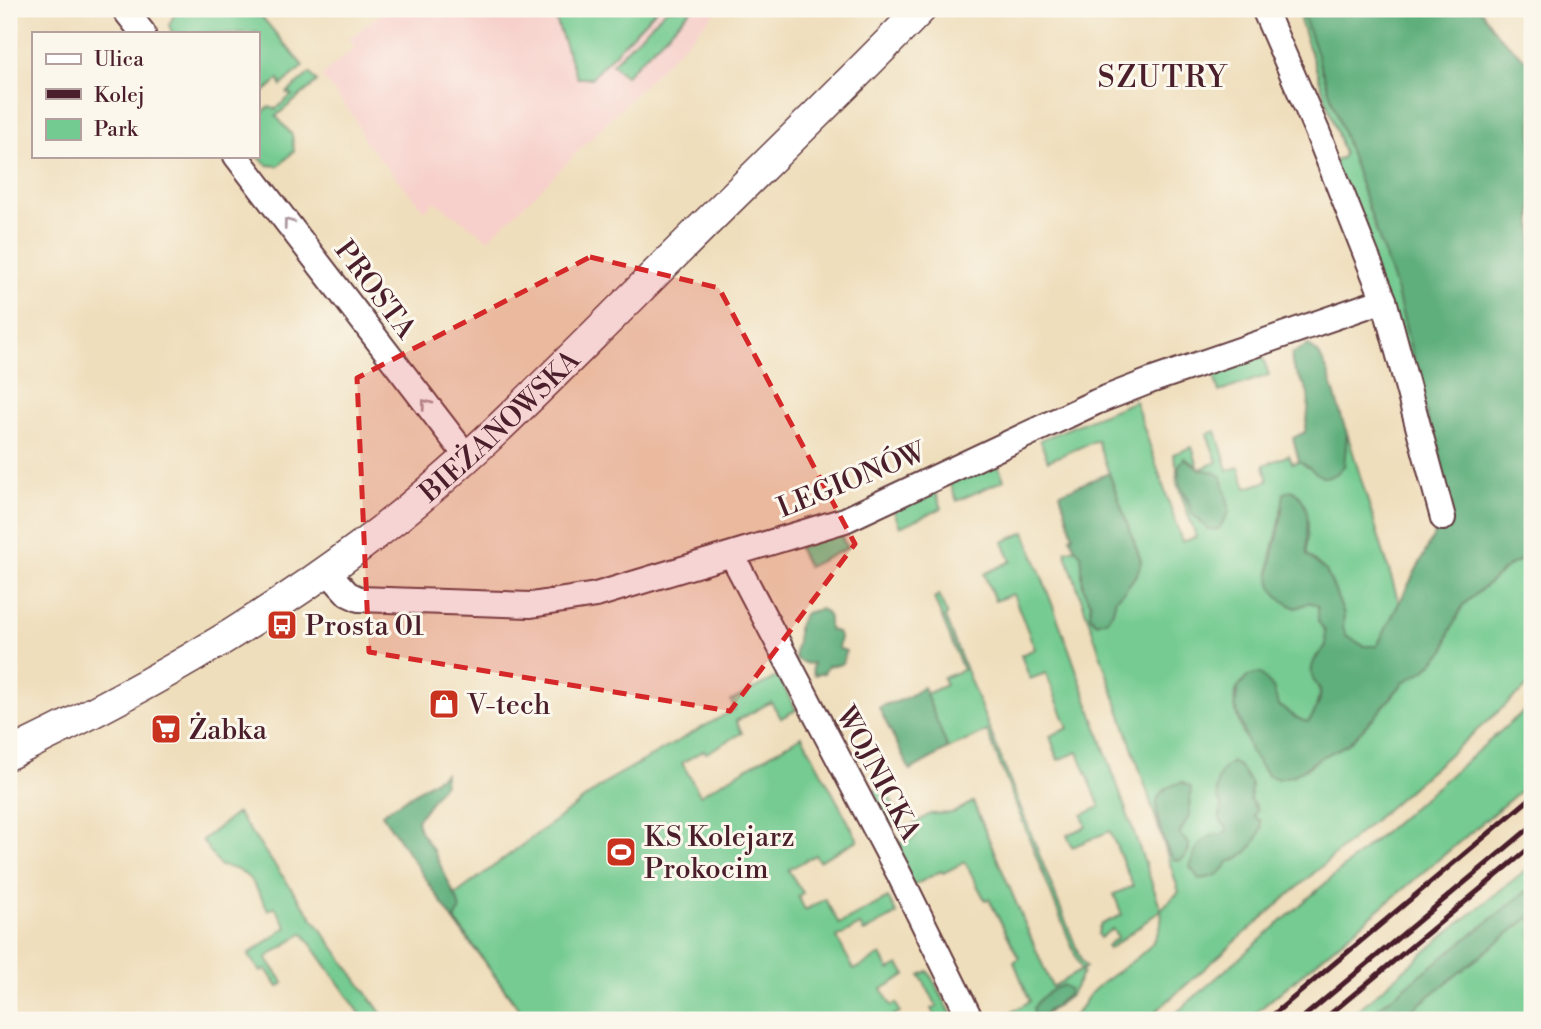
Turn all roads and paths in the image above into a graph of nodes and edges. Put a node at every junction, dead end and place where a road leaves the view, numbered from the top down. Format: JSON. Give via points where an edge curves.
{"nodes":[{"id":1,"x":921,"y":9,"type":"edge"},
{"id":2,"x":1264,"y":9,"type":"edge"},
{"id":3,"x":238,"y":158,"type":"edge"},
{"id":4,"x":1384,"y":300,"type":"junction"},
{"id":5,"x":468,"y":458,"type":"junction"},
{"id":6,"x":1443,"y":518,"type":"dead end"},
{"id":7,"x":732,"y":555,"type":"junction"},
{"id":8,"x":327,"y":571,"type":"junction"},
{"id":9,"x":9,"y":754,"type":"edge"},
{"id":10,"x":971,"y":1020,"type":"edge"}],
"edges":[{"from":1,"to":5,"type":"street","name":"BIEŻANOWSKA"},
{"from":2,"to":4,"type":"street"},
{"from":5,"to":3,"type":"street","name":"PROSTA","one_way":true},
{"from":4,"to":6,"type":"street"},
{"from":4,"to":7,"type":"street","name":"LEGIONÓW","via":[[1096,402],[845,520]]},
{"from":5,"to":8,"type":"street","name":"BIEŻANOWSKA"},
{"from":7,"to":8,"type":"street","name":"LEGIONÓW","via":[[596,595],[531,605],[359,599]]},
{"from":7,"to":10,"type":"street","name":"WOJNICKA"},
{"from":8,"to":9,"type":"street","name":"BIEŻANOWSKA","via":[[187,662]]}]}
